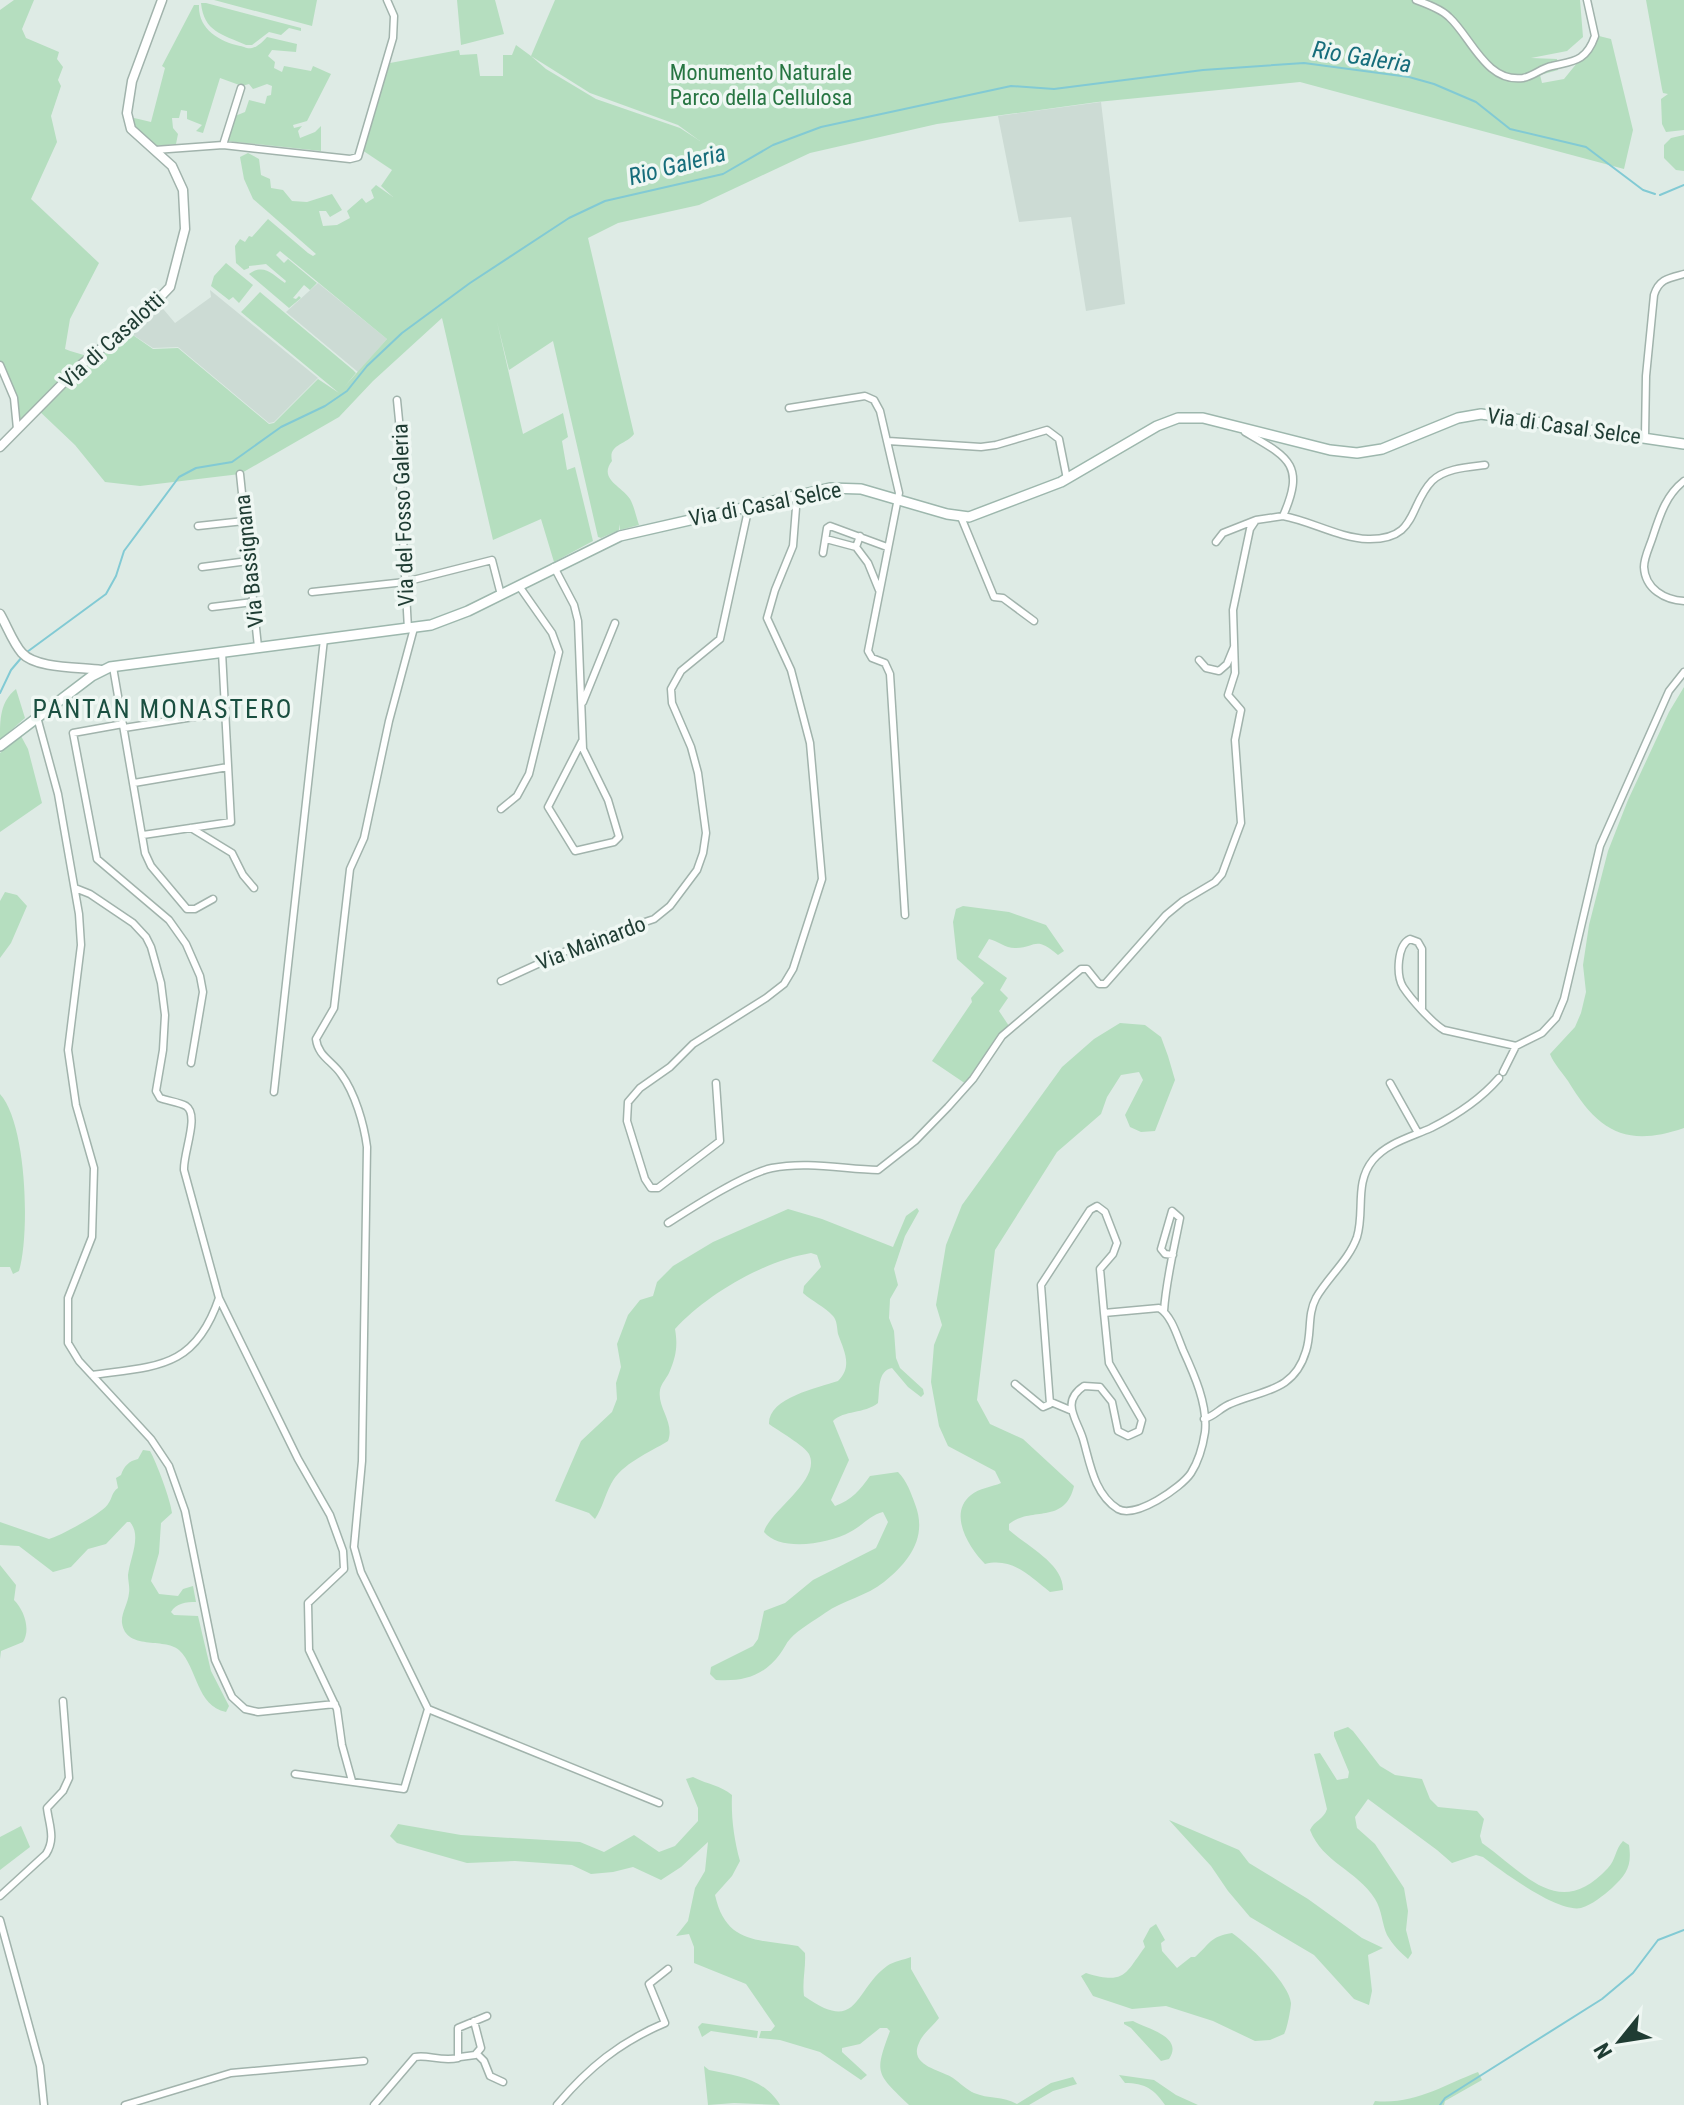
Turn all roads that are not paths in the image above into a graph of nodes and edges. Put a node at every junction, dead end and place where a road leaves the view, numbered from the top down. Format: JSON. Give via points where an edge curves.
{"nodes":[{"id":1,"x":162,"y":0,"type":"edge"},
{"id":2,"x":387,"y":0,"type":"edge"},
{"id":3,"x":1416,"y":0,"type":"edge"},
{"id":4,"x":1587,"y":0,"type":"edge"},
{"id":5,"x":241,"y":88,"type":"dead end"},
{"id":6,"x":223,"y":145,"type":"junction"},
{"id":7,"x":155,"y":150,"type":"junction"},
{"id":8,"x":1684,"y":274,"type":"edge"},
{"id":9,"x":0,"y":365,"type":"edge"},
{"id":10,"x":397,"y":400,"type":"dead end"},
{"id":11,"x":789,"y":408,"type":"dead end"},
{"id":12,"x":1235,"y":426,"type":"junction"},
{"id":13,"x":17,"y":429,"type":"junction"},
{"id":14,"x":1645,"y":437,"type":"junction"},
{"id":15,"x":888,"y":441,"type":"junction"},
{"id":16,"x":1684,"y":444,"type":"edge"},
{"id":17,"x":0,"y":447,"type":"edge"},
{"id":18,"x":1485,"y":465,"type":"dead end"},
{"id":19,"x":240,"y":474,"type":"dead end"},
{"id":20,"x":1067,"y":479,"type":"junction"},
{"id":21,"x":1684,"y":481,"type":"edge"},
{"id":22,"x":797,"y":495,"type":"junction"},
{"id":23,"x":898,"y":499,"type":"junction"},
{"id":24,"x":749,"y":506,"type":"junction"},
{"id":25,"x":1283,"y":516,"type":"junction"},
{"id":26,"x":961,"y":517,"type":"junction"},
{"id":27,"x":1256,"y":520,"type":"junction"},
{"id":28,"x":244,"y":521,"type":"junction"},
{"id":29,"x":198,"y":526,"type":"dead end"},
{"id":30,"x":860,"y":536,"type":"junction"},
{"id":31,"x":826,"y":539,"type":"junction"},
{"id":32,"x":1216,"y":542,"type":"dead end"},
{"id":33,"x":856,"y":547,"type":"junction"},
{"id":34,"x":887,"y":547,"type":"junction"},
{"id":35,"x":823,"y":553,"type":"dead end"},
{"id":36,"x":248,"y":561,"type":"junction"},
{"id":37,"x":202,"y":567,"type":"dead end"},
{"id":38,"x":554,"y":567,"type":"junction"},
{"id":39,"x":405,"y":582,"type":"junction"},
{"id":40,"x":519,"y":586,"type":"junction"},
{"id":41,"x":879,"y":590,"type":"junction"},
{"id":42,"x":312,"y":592,"type":"dead end"},
{"id":43,"x":501,"y":595,"type":"junction"},
{"id":44,"x":1684,"y":601,"type":"edge"},
{"id":45,"x":253,"y":602,"type":"junction"},
{"id":46,"x":212,"y":607,"type":"dead end"},
{"id":47,"x":0,"y":614,"type":"edge"},
{"id":48,"x":1034,"y":621,"type":"dead end"},
{"id":49,"x":615,"y":623,"type":"dead end"},
{"id":50,"x":411,"y":629,"type":"junction"},
{"id":51,"x":324,"y":639,"type":"junction"},
{"id":52,"x":1235,"y":644,"type":"junction"},
{"id":53,"x":258,"y":647,"type":"junction"},
{"id":54,"x":222,"y":652,"type":"junction"},
{"id":55,"x":1199,"y":660,"type":"dead end"},
{"id":56,"x":113,"y":667,"type":"junction"},
{"id":57,"x":101,"y":670,"type":"junction"},
{"id":58,"x":1684,"y":672,"type":"edge"},
{"id":59,"x":582,"y":705,"type":"junction"},
{"id":60,"x":225,"y":712,"type":"junction"},
{"id":61,"x":37,"y":717,"type":"junction"},
{"id":62,"x":124,"y":726,"type":"junction"},
{"id":63,"x":582,"y":741,"type":"junction"},
{"id":64,"x":0,"y":746,"type":"edge"},
{"id":65,"x":228,"y":767,"type":"junction"},
{"id":66,"x":134,"y":783,"type":"junction"},
{"id":67,"x":501,"y":809,"type":"dead end"},
{"id":68,"x":191,"y":828,"type":"junction"},
{"id":69,"x":143,"y":835,"type":"junction"},
{"id":70,"x":75,"y":888,"type":"junction"},
{"id":71,"x":254,"y":888,"type":"dead end"},
{"id":72,"x":213,"y":899,"type":"dead end"},
{"id":73,"x":905,"y":915,"type":"dead end"},
{"id":74,"x":501,"y":981,"type":"dead end"},
{"id":75,"x":1422,"y":1008,"type":"junction"},
{"id":76,"x":1516,"y":1046,"type":"junction"},
{"id":77,"x":191,"y":1063,"type":"dead end"},
{"id":78,"x":716,"y":1083,"type":"dead end"},
{"id":79,"x":1390,"y":1083,"type":"dead end"},
{"id":80,"x":274,"y":1092,"type":"dead end"},
{"id":81,"x":1418,"y":1133,"type":"junction"},
{"id":82,"x":668,"y":1223,"type":"dead end"},
{"id":83,"x":1173,"y":1255,"type":"junction"},
{"id":84,"x":219,"y":1298,"type":"junction"},
{"id":85,"x":1164,"y":1311,"type":"junction"},
{"id":86,"x":1104,"y":1313,"type":"junction"},
{"id":87,"x":92,"y":1375,"type":"junction"},
{"id":88,"x":1015,"y":1384,"type":"dead end"},
{"id":89,"x":1051,"y":1402,"type":"junction"},
{"id":90,"x":1070,"y":1410,"type":"junction"},
{"id":91,"x":1204,"y":1419,"type":"junction"},
{"id":92,"x":354,"y":1552,"type":"junction"},
{"id":93,"x":344,"y":1553,"type":"junction"},
{"id":94,"x":63,"y":1701,"type":"dead end"},
{"id":95,"x":335,"y":1704,"type":"junction"},
{"id":96,"x":428,"y":1709,"type":"junction"},
{"id":97,"x":295,"y":1774,"type":"dead end"},
{"id":98,"x":352,"y":1781,"type":"junction"},
{"id":99,"x":659,"y":1803,"type":"dead end"},
{"id":100,"x":0,"y":1896,"type":"edge"},
{"id":101,"x":0,"y":1920,"type":"edge"},
{"id":102,"x":668,"y":1969,"type":"dead end"},
{"id":103,"x":487,"y":2016,"type":"dead end"},
{"id":104,"x":474,"y":2021,"type":"junction"},
{"id":105,"x":477,"y":2054,"type":"junction"},
{"id":106,"x":460,"y":2057,"type":"junction"},
{"id":107,"x":364,"y":2061,"type":"dead end"},
{"id":108,"x":503,"y":2082,"type":"dead end"},
{"id":109,"x":44,"y":2105,"type":"edge"},
{"id":110,"x":125,"y":2105,"type":"edge"},
{"id":111,"x":374,"y":2105,"type":"edge"},
{"id":112,"x":557,"y":2105,"type":"edge"}],
"edges":[{"from":1,"to":7,"type":"street","name":"Via di Casalotti","via":[[127,109],[131,129]]},
{"from":2,"to":6,"type":"street","via":[[394,16],[393,38],[358,156]]},
{"from":3,"to":4,"type":"street","via":[[1449,16],[1490,67],[1521,78],[1549,66],[1571,64],[1594,41]]},
{"from":5,"to":6,"type":"street"},
{"from":6,"to":7,"type":"street"},
{"from":7,"to":13,"type":"street","name":"Via di Casalotti","via":[[178,174],[185,201],[185,229],[170,287]]},
{"from":8,"to":14,"type":"street","via":[[1664,280],[1654,295]]},
{"from":9,"to":13,"type":"street","via":[[14,398]]},
{"from":10,"to":39,"type":"street","name":"Via del Fosso Galeria"},
{"from":11,"to":15,"type":"street","via":[[870,398],[879,409]]},
{"from":12,"to":14,"type":"main road","name":"Via di Casal Selce","via":[[1357,453],[1377,451],[1481,414]]},
{"from":12,"to":20,"type":"main road","name":"Via di Casal Selce","via":[[1194,417],[1169,420]]},
{"from":12,"to":25,"type":"street","via":[[1280,453],[1291,467],[1294,490]]},
{"from":13,"to":17,"type":"street","name":"Via di Casalotti"},
{"from":14,"to":16,"type":"main road","name":"Via di Casal Selce"},
{"from":15,"to":20,"type":"street","via":[[981,447],[1047,430],[1059,439]]},
{"from":15,"to":23,"type":"street"},
{"from":18,"to":25,"type":"street","via":[[1436,478],[1409,522],[1388,536],[1362,538]]},
{"from":19,"to":28,"type":"street","name":"Via Bassignana"},
{"from":20,"to":26,"type":"main road","name":"Via di Casal Selce","via":[[982,514]]},
{"from":21,"to":44,"type":"street","via":[[1664,505],[1644,564],[1658,593]]},
{"from":22,"to":23,"type":"main road","name":"Via di Casal Selce","via":[[844,487]]},
{"from":22,"to":24,"type":"main road","name":"Via di Casal Selce"},
{"from":22,"to":78,"type":"street","via":[[793,546],[767,618],[791,670],[810,743],[822,879],[784,984],[693,1044],[628,1102],[627,1121],[651,1188],[720,1141]]},
{"from":23,"to":26,"type":"main road","name":"Via di Casal Selce"},
{"from":23,"to":34,"type":"street"},
{"from":24,"to":38,"type":"main road","name":"Via di Casal Selce","via":[[628,533]]},
{"from":24,"to":74,"type":"street","name":"Via Mainardo","via":[[720,639],[681,671],[671,689],[699,778],[706,836],[699,867],[656,917]]},
{"from":25,"to":27,"type":"street"},
{"from":26,"to":48,"type":"street","via":[[994,597]]},
{"from":27,"to":32,"type":"street","via":[[1223,533]]},
{"from":27,"to":52,"type":"street","via":[[1249,531],[1233,610]]},
{"from":28,"to":29,"type":"street"},
{"from":28,"to":36,"type":"street","name":"Via Bassignana"},
{"from":30,"to":31,"type":"street","via":[[830,526]]},
{"from":30,"to":33,"type":"street"},
{"from":30,"to":34,"type":"street"},
{"from":31,"to":33,"type":"street"},
{"from":31,"to":35,"type":"street"},
{"from":33,"to":41,"type":"street"},
{"from":34,"to":41,"type":"street"},
{"from":36,"to":37,"type":"street"},
{"from":36,"to":45,"type":"street","name":"Via Bassignana"},
{"from":38,"to":40,"type":"main road","name":"Via di Casal Selce"},
{"from":38,"to":59,"type":"street","via":[[578,618]]},
{"from":39,"to":42,"type":"street"},
{"from":39,"to":43,"type":"street","via":[[492,560]]},
{"from":39,"to":50,"type":"street","name":"Via del Fosso Galeria"},
{"from":40,"to":43,"type":"main road","name":"Via di Casal Selce"},
{"from":40,"to":67,"type":"street","via":[[559,650],[529,774],[517,796]]},
{"from":41,"to":73,"type":"street","via":[[868,651],[886,664],[890,674]]},
{"from":43,"to":50,"type":"main road","name":"Via di Casal Selce","via":[[446,621]]},
{"from":45,"to":46,"type":"street"},
{"from":45,"to":53,"type":"street","name":"Via Bassignana"},
{"from":47,"to":57,"type":"street","via":[[23,655]]},
{"from":49,"to":59,"type":"street"},
{"from":50,"to":51,"type":"main road","name":"Via di Casal Selce"},
{"from":50,"to":92,"type":"street","name":"Via del Fosso Galeria","via":[[364,838],[350,871],[334,1008],[316,1039],[321,1054],[345,1079],[367,1147],[362,1461]]},
{"from":51,"to":53,"type":"main road","name":"Via di Casal Selce"},
{"from":51,"to":80,"type":"street"},
{"from":52,"to":55,"type":"street","via":[[1219,671]]},
{"from":52,"to":82,"type":"street","via":[[1228,695],[1241,710],[1235,735],[1241,823],[1220,878],[1166,915],[1106,983],[1099,984],[1087,969],[1080,969],[1005,1033],[948,1107],[878,1170],[772,1168]]},
{"from":53,"to":54,"type":"main road","name":"Via di Casal Selce"},
{"from":54,"to":56,"type":"main road","name":"Via di Casal Selce"},
{"from":54,"to":60,"type":"street"},
{"from":56,"to":57,"type":"main road","name":"Via di Casal Selce"},
{"from":56,"to":62,"type":"street"},
{"from":57,"to":61,"type":"main road","name":"Via di Casal Selce"},
{"from":58,"to":76,"type":"street","via":[[1669,691],[1600,846],[1562,1006],[1545,1031]]},
{"from":59,"to":63,"type":"street"},
{"from":60,"to":62,"type":"street"},
{"from":60,"to":65,"type":"street"},
{"from":61,"to":64,"type":"main road","name":"Via di Casal Selce"},
{"from":61,"to":70,"type":"street"},
{"from":62,"to":66,"type":"street"},
{"from":62,"to":77,"type":"street","via":[[73,733],[86,807],[98,860],[169,920],[200,976],[203,992]]},
{"from":63,"to":63,"type":"street","via":[[619,838],[575,851],[548,807]]},
{"from":65,"to":66,"type":"street"},
{"from":65,"to":68,"type":"street","via":[[231,822]]},
{"from":66,"to":69,"type":"street"},
{"from":68,"to":69,"type":"street"},
{"from":68,"to":71,"type":"street","via":[[232,853]]},
{"from":69,"to":72,"type":"street","via":[[150,864],[187,909]]},
{"from":70,"to":84,"type":"street","via":[[133,923],[151,947],[165,1015],[156,1091],[192,1113],[184,1167]]},
{"from":70,"to":87,"type":"street","via":[[81,945],[68,1050],[76,1105],[94,1166],[93,1228],[68,1296],[66,1334],[72,1353]]},
{"from":75,"to":75,"type":"street","via":[[1422,949],[1410,939],[1401,948],[1401,981]]},
{"from":75,"to":76,"type":"street","via":[[1449,1033]]},
{"from":76,"to":81,"type":"street","via":[[1501,1075],[1458,1114]]},
{"from":79,"to":81,"type":"street"},
{"from":81,"to":91,"type":"street","via":[[1382,1151],[1367,1169],[1357,1236],[1314,1301],[1306,1351],[1297,1369],[1278,1388],[1229,1404]]},
{"from":83,"to":83,"type":"street","via":[[1180,1218],[1172,1211],[1161,1249]]},
{"from":83,"to":85,"type":"street"},
{"from":84,"to":87,"type":"street","via":[[184,1354],[156,1366]]},
{"from":84,"to":93,"type":"street","via":[[328,1510]]},
{"from":85,"to":86,"type":"street"},
{"from":85,"to":91,"type":"street","via":[[1192,1370]]},
{"from":86,"to":89,"type":"street","via":[[1100,1269],[1117,1243],[1105,1212],[1096,1206],[1041,1284]]},
{"from":86,"to":90,"type":"street","via":[[1109,1363],[1142,1426],[1132,1435],[1119,1432],[1110,1398],[1096,1385],[1078,1390]]},
{"from":87,"to":95,"type":"street","via":[[151,1439],[173,1475],[211,1647],[232,1697],[258,1712]]},
{"from":88,"to":89,"type":"street","via":[[1043,1407]]},
{"from":89,"to":90,"type":"street"},
{"from":90,"to":91,"type":"street","via":[[1094,1478],[1115,1506],[1129,1512],[1188,1477],[1202,1443]]},
{"from":92,"to":93,"type":"street"},
{"from":92,"to":96,"type":"street"},
{"from":93,"to":95,"type":"street","via":[[344,1569],[314,1595],[307,1609],[309,1653]]},
{"from":94,"to":100,"type":"street","via":[[69,1774],[63,1791],[47,1808],[51,1845]]},
{"from":95,"to":98,"type":"street"},
{"from":96,"to":98,"type":"street","via":[[404,1789]]},
{"from":96,"to":99,"type":"street"},
{"from":97,"to":98,"type":"street"},
{"from":101,"to":109,"type":"street","via":[[41,2074]]},
{"from":102,"to":112,"type":"street","via":[[649,1984],[665,2023],[603,2058]]},
{"from":103,"to":104,"type":"street"},
{"from":104,"to":105,"type":"street","via":[[481,2048]]},
{"from":104,"to":106,"type":"street","via":[[456,2030]]},
{"from":105,"to":106,"type":"street"},
{"from":105,"to":108,"type":"street","via":[[490,2076]]},
{"from":106,"to":111,"type":"street","via":[[414,2058]]},
{"from":107,"to":110,"type":"street","via":[[231,2073]]}]}
